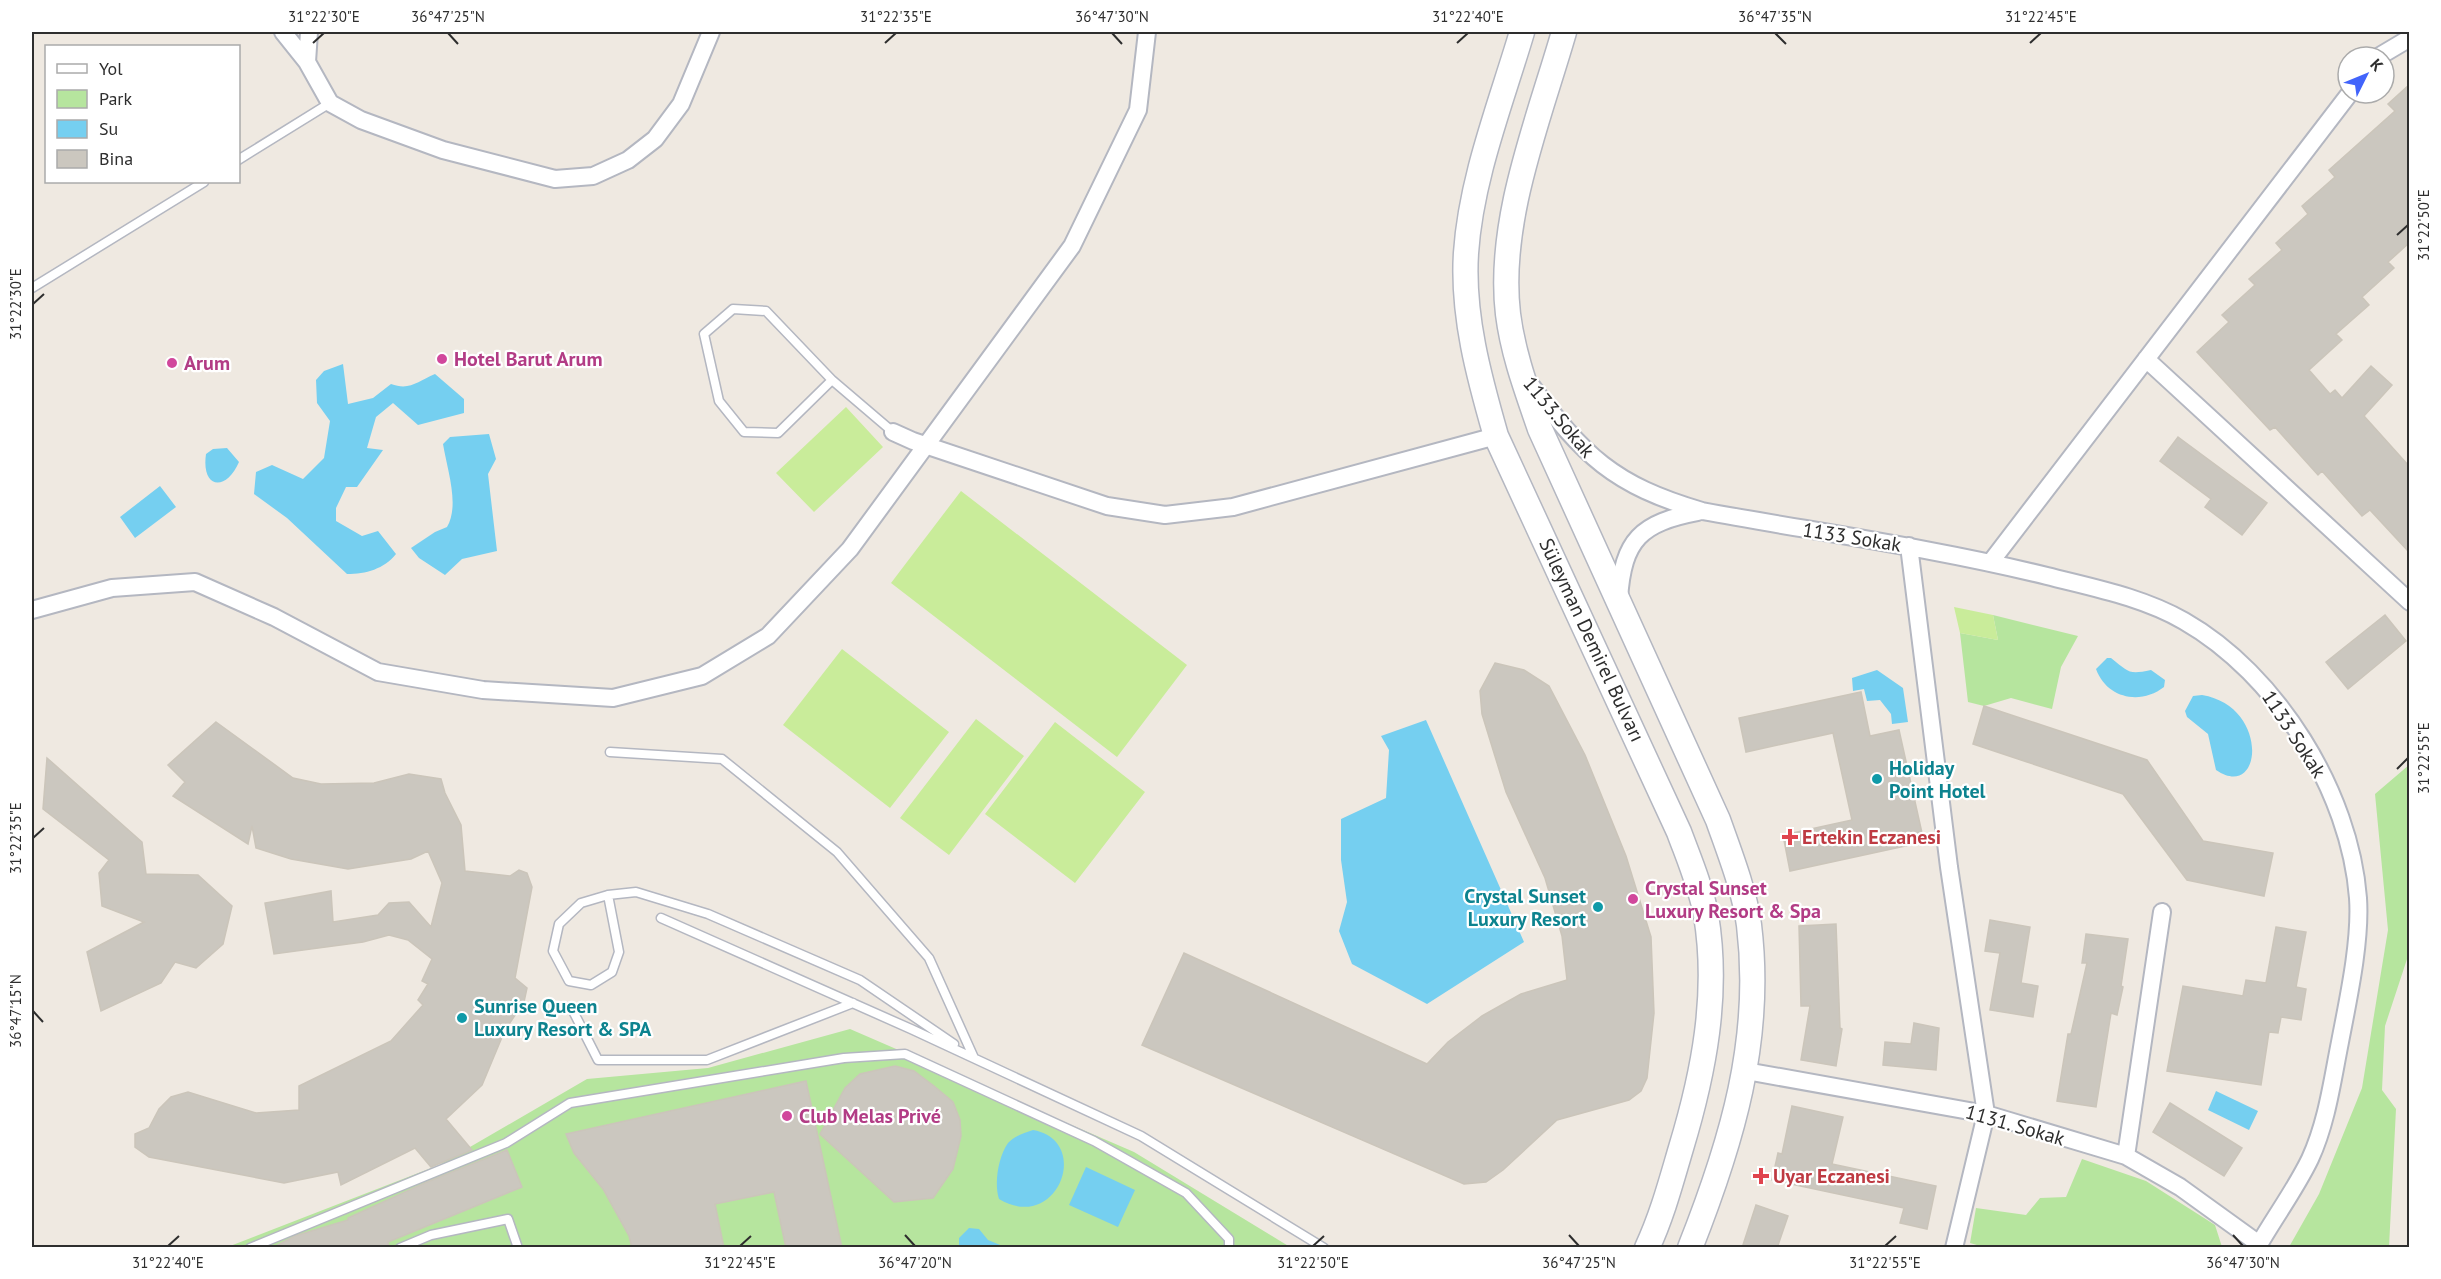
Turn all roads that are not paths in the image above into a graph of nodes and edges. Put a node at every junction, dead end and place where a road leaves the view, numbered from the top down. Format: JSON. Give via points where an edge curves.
{"nodes":[{"id":1,"x":283,"y":32,"type":"edge"},
{"id":2,"x":309,"y":32,"type":"edge"},
{"id":3,"x":711,"y":32,"type":"edge"},
{"id":4,"x":1147,"y":32,"type":"edge"},
{"id":5,"x":1522,"y":32,"type":"edge"},
{"id":6,"x":1564,"y":32,"type":"edge"},
{"id":7,"x":2409,"y":38,"type":"edge"},
{"id":8,"x":2396,"y":46,"type":"edge"},
{"id":9,"x":307,"y":62,"type":"junction"},
{"id":10,"x":330,"y":103,"type":"junction"},
{"id":11,"x":2341,"y":105,"type":"edge"},
{"id":12,"x":240,"y":159,"type":"edge"},
{"id":13,"x":202,"y":183,"type":"edge"},
{"id":14,"x":32,"y":288,"type":"edge"},
{"id":15,"x":2146,"y":359,"type":"junction"},
{"id":16,"x":1518,"y":368,"type":"junction"},
{"id":17,"x":832,"y":380,"type":"junction"},
{"id":18,"x":894,"y":432,"type":"joint"},
{"id":19,"x":1496,"y":436,"type":"junction"},
{"id":20,"x":924,"y":445,"type":"junction"},
{"id":21,"x":1702,"y":511,"type":"junction"},
{"id":22,"x":1909,"y":546,"type":"junction"},
{"id":23,"x":1990,"y":562,"type":"junction"},
{"id":24,"x":1619,"y":602,"type":"junction"},
{"id":25,"x":2409,"y":602,"type":"edge"},
{"id":26,"x":32,"y":610,"type":"edge"},
{"id":27,"x":610,"y":752,"type":"dead end"},
{"id":28,"x":608,"y":895,"type":"junction"},
{"id":29,"x":2162,"y":912,"type":"dead end"},
{"id":30,"x":661,"y":918,"type":"dead end"},
{"id":31,"x":853,"y":1003,"type":"junction"},
{"id":32,"x":572,"y":1007,"type":"dead end"},
{"id":33,"x":974,"y":1058,"type":"junction"},
{"id":34,"x":1746,"y":1071,"type":"junction"},
{"id":35,"x":1986,"y":1114,"type":"junction"},
{"id":36,"x":2127,"y":1156,"type":"junction"},
{"id":37,"x":2258,"y":1246,"type":"edge"},
{"id":38,"x":250,"y":1248,"type":"edge"},
{"id":39,"x":400,"y":1248,"type":"edge"},
{"id":40,"x":518,"y":1248,"type":"edge"},
{"id":41,"x":1228,"y":1248,"type":"edge"},
{"id":42,"x":1324,"y":1248,"type":"edge"},
{"id":43,"x":1647,"y":1248,"type":"edge"},
{"id":44,"x":1690,"y":1248,"type":"edge"},
{"id":45,"x":1954,"y":1248,"type":"edge"}],
"edges":[{"from":1,"to":9,"type":"street"},
{"from":2,"to":9,"type":"street"},
{"from":3,"to":10,"type":"street","via":[[681,104],[655,139],[628,160],[593,176],[555,179],[465,156],[361,120]]},
{"from":4,"to":20,"type":"street","via":[[1138,110],[1072,246]]},
{"from":5,"to":19,"type":"main road","name":"Süleyman Demirel Bulvarı","via":[[1476,192],[1466,253],[1468,310],[1477,369]]},
{"from":6,"to":16,"type":"main road","name":"Süleyman Demirel Bulvarı","via":[[1516,199],[1507,260],[1508,313]]},
{"from":7,"to":8,"type":"street"},
{"from":9,"to":10,"type":"street"},
{"from":10,"to":12,"type":"lane"},
{"from":11,"to":15,"type":"street"},
{"from":13,"to":14,"type":"lane"},
{"from":15,"to":23,"type":"street"},
{"from":15,"to":25,"type":"street"},
{"from":16,"to":21,"type":"street","name":"1133.Sokak","via":[[1579,446],[1604,467],[1662,499]]},
{"from":16,"to":24,"type":"main road","name":"Süleyman Demirel Bulvarı","via":[[1540,429]]},
{"from":17,"to":17,"type":"lane","via":[[766,311],[732,309],[704,334],[720,401],[744,432],[778,433]]},
{"from":17,"to":18,"type":"lane"},
{"from":18,"to":20,"type":"street"},
{"from":19,"to":20,"type":"street","via":[[1233,507],[1165,514],[1107,506]]},
{"from":19,"to":43,"type":"main road","name":"Süleyman Demirel Bulvarı","via":[[1653,770],[1694,871],[1706,914],[1712,976],[1699,1091]]},
{"from":20,"to":26,"type":"street","via":[[850,549],[768,636],[702,676],[613,698],[483,690],[378,672],[274,617],[195,582],[112,588]]},
{"from":21,"to":22,"type":"street","name":"1133 Sokak"},
{"from":21,"to":24,"type":"street","via":[[1666,518],[1642,532],[1627,554],[1621,572]]},
{"from":22,"to":23,"type":"street","name":"1133 Sokak"},
{"from":22,"to":35,"type":"street"},
{"from":23,"to":37,"type":"street","name":"1133 Sokak","via":[[2129,597],[2184,621],[2226,651],[2267,689],[2329,787],[2351,847],[2358,901],[2352,983],[2326,1117],[2310,1159]]},
{"from":24,"to":34,"type":"main road","name":"Süleyman Demirel Bulvarı","via":[[1691,757],[1736,868],[1749,923],[1753,983]]},
{"from":27,"to":33,"type":"lane","via":[[723,759],[837,852],[929,958]]},
{"from":28,"to":28,"type":"lane","via":[[580,903],[559,924],[553,951],[569,981],[591,985],[612,972],[619,952]]},
{"from":28,"to":33,"type":"lane","via":[[636,892],[708,914],[860,980]]},
{"from":29,"to":36,"type":"street"},
{"from":30,"to":31,"type":"lane"},
{"from":31,"to":32,"type":"lane","via":[[707,1060],[598,1060]]},
{"from":31,"to":33,"type":"lane"},
{"from":33,"to":42,"type":"lane","via":[[1141,1136]]},
{"from":34,"to":35,"type":"street","name":"1131. Sokak"},
{"from":34,"to":44,"type":"main road","name":"Süleyman Demirel Bulvarı","via":[[1711,1197]]},
{"from":35,"to":36,"type":"street","name":"1131. Sokak"},
{"from":35,"to":45,"type":"street"},
{"from":36,"to":37,"type":"street","name":"1131. Sokak","via":[[2180,1187]]},
{"from":38,"to":41,"type":"lane","via":[[506,1143],[570,1103],[844,1058],[904,1054],[1094,1141],[1186,1193],[1228,1239]]},
{"from":39,"to":40,"type":"lane","via":[[431,1235],[508,1219]]}]}
